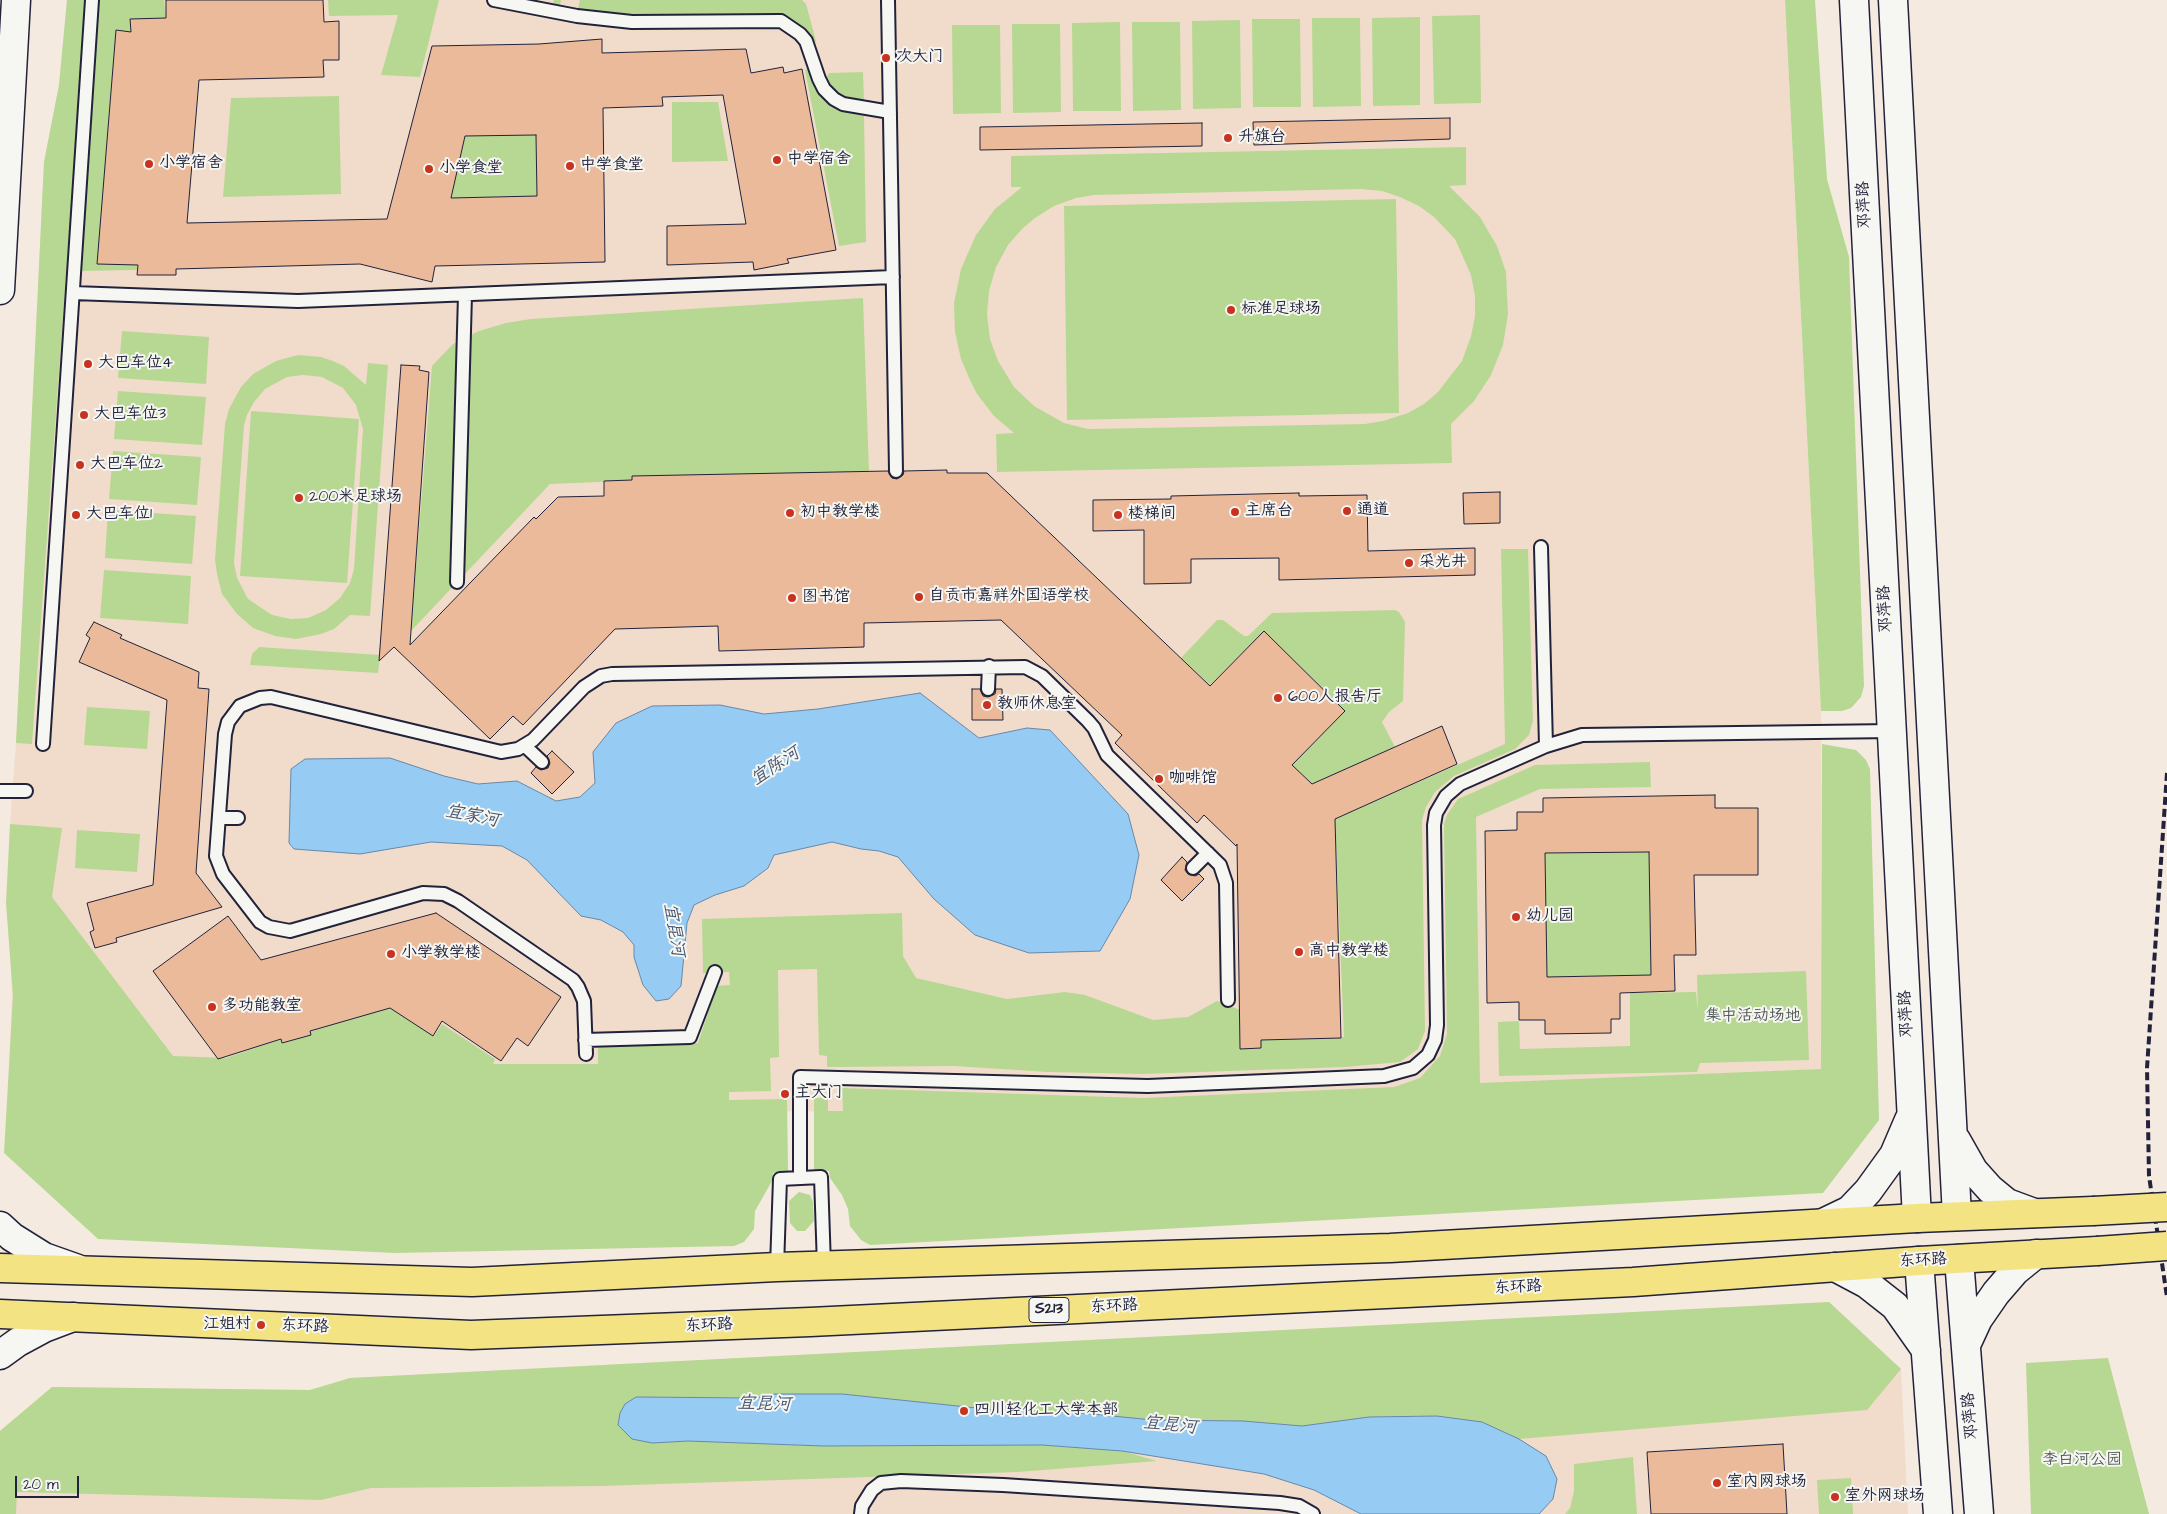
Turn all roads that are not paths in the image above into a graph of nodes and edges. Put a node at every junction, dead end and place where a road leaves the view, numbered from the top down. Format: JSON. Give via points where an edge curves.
{"nodes":[{"id":1,"x":16,"y":0,"type":"edge"},
{"id":2,"x":92,"y":0,"type":"edge"},
{"id":3,"x":494,"y":0,"type":"edge"},
{"id":4,"x":888,"y":0,"type":"edge"},
{"id":5,"x":1854,"y":0,"type":"edge"},
{"id":6,"x":1893,"y":0,"type":"edge"},
{"id":7,"x":890,"y":112,"type":"junction"},
{"id":8,"x":893,"y":277,"type":"junction"},
{"id":9,"x":0,"y":290,"type":"edge"},
{"id":10,"x":73,"y":293,"type":"junction"},
{"id":11,"x":465,"y":295,"type":"junction"},
{"id":12,"x":896,"y":471,"type":"dead end"},
{"id":13,"x":1541,"y":547,"type":"dead end"},
{"id":14,"x":456,"y":582,"type":"dead end"},
{"id":15,"x":989,"y":666,"type":"junction"},
{"id":16,"x":988,"y":689,"type":"dead end"},
{"id":17,"x":1893,"y":732,"type":"junction"},
{"id":18,"x":43,"y":744,"type":"dead end"},
{"id":19,"x":525,"y":746,"type":"junction"},
{"id":20,"x":1546,"y":746,"type":"junction"},
{"id":21,"x":542,"y":762,"type":"dead end"},
{"id":22,"x":0,"y":791,"type":"edge"},
{"id":23,"x":26,"y":791,"type":"dead end"},
{"id":24,"x":219,"y":818,"type":"junction"},
{"id":25,"x":238,"y":818,"type":"dead end"},
{"id":26,"x":1208,"y":852,"type":"junction"},
{"id":27,"x":1194,"y":868,"type":"dead end"},
{"id":28,"x":715,"y":972,"type":"dead end"},
{"id":29,"x":1228,"y":1000,"type":"dead end"},
{"id":30,"x":585,"y":1040,"type":"junction"},
{"id":31,"x":586,"y":1054,"type":"dead end"},
{"id":32,"x":1912,"y":1114,"type":"junction"},
{"id":33,"x":1953,"y":1135,"type":"junction"},
{"id":34,"x":800,"y":1178,"type":"junction"},
{"id":35,"x":2167,"y":1207,"type":"edge"},
{"id":36,"x":2034,"y":1214,"type":"junction"},
{"id":37,"x":1957,"y":1216,"type":"junction"},
{"id":38,"x":1917,"y":1218,"type":"junction"},
{"id":39,"x":1823,"y":1224,"type":"junction"},
{"id":40,"x":0,"y":1226,"type":"edge"},
{"id":41,"x":2167,"y":1246,"type":"edge"},
{"id":42,"x":2036,"y":1254,"type":"junction"},
{"id":43,"x":1959,"y":1259,"type":"junction"},
{"id":44,"x":1919,"y":1261,"type":"junction"},
{"id":45,"x":776,"y":1266,"type":"junction"},
{"id":46,"x":824,"y":1266,"type":"junction"},
{"id":47,"x":1835,"y":1267,"type":"junction"},
{"id":48,"x":0,"y":1268,"type":"edge"},
{"id":49,"x":84,"y":1271,"type":"junction"},
{"id":50,"x":0,"y":1314,"type":"edge"},
{"id":51,"x":73,"y":1317,"type":"junction"},
{"id":52,"x":1966,"y":1345,"type":"junction"},
{"id":53,"x":1926,"y":1350,"type":"junction"},
{"id":54,"x":0,"y":1355,"type":"edge"},
{"id":55,"x":861,"y":1514,"type":"edge"},
{"id":56,"x":1313,"y":1514,"type":"edge"},
{"id":57,"x":1938,"y":1514,"type":"edge"},
{"id":58,"x":1979,"y":1514,"type":"edge"}],
"edges":[{"from":1,"to":9,"type":"main road"},
{"from":2,"to":10,"type":"lane"},
{"from":3,"to":7,"type":"lane","via":[[577,16],[632,22],[781,21],[806,41],[824,89],[834,99],[844,104]]},
{"from":4,"to":7,"type":"lane"},
{"from":5,"to":17,"type":"main road","name":"邓萍路"},
{"from":6,"to":33,"type":"main road"},
{"from":7,"to":8,"type":"lane"},
{"from":8,"to":11,"type":"lane"},
{"from":8,"to":12,"type":"lane"},
{"from":10,"to":11,"type":"lane","via":[[298,301]]},
{"from":10,"to":18,"type":"lane"},
{"from":11,"to":14,"type":"lane"},
{"from":13,"to":20,"type":"lane"},
{"from":15,"to":16,"type":"lane"},
{"from":15,"to":19,"type":"lane","via":[[601,676],[584,687]]},
{"from":15,"to":26,"type":"lane","via":[[1025,667],[1042,676],[1091,724],[1107,755]]},
{"from":17,"to":20,"type":"lane","via":[[1582,735]]},
{"from":17,"to":32,"type":"main road","name":"邓萍路"},
{"from":19,"to":21,"type":"lane"},
{"from":19,"to":24,"type":"lane","via":[[501,752],[285,700],[260,698],[240,706],[228,722]]},
{"from":20,"to":34,"type":"lane","via":[[1460,784],[1446,796],[1436,813],[1437,1026],[1428,1055],[1413,1068],[1384,1076],[1148,1086],[800,1077]]},
{"from":22,"to":23,"type":"lane"},
{"from":24,"to":25,"type":"lane"},
{"from":24,"to":30,"type":"lane","via":[[216,856],[219,866],[260,922],[290,931],[423,893],[444,894],[573,980],[584,1001]]},
{"from":26,"to":27,"type":"lane"},
{"from":26,"to":29,"type":"lane","via":[[1220,865],[1226,883]]},
{"from":28,"to":30,"type":"lane","via":[[690,1036]]},
{"from":30,"to":31,"type":"lane"},
{"from":32,"to":38,"type":"main road","name":"邓萍路"},
{"from":32,"to":39,"type":"main road","via":[[1894,1155],[1868,1191],[1850,1210]]},
{"from":33,"to":36,"type":"main road","via":[[1973,1170],[1990,1189],[2007,1203]]},
{"from":33,"to":37,"type":"main road"},
{"from":34,"to":45,"type":"lane","via":[[780,1179]]},
{"from":34,"to":46,"type":"lane","via":[[821,1177]]},
{"from":35,"to":36,"type":"highway","bridge":true},
{"from":36,"to":37,"type":"highway"},
{"from":37,"to":38,"type":"highway"},
{"from":38,"to":39,"type":"highway"},
{"from":39,"to":46,"type":"highway","via":[[1390,1248]]},
{"from":40,"to":49,"type":"main road","via":[[44,1257]]},
{"from":41,"to":42,"type":"highway","name":"东环路","number":"S213","bridge":true},
{"from":42,"to":43,"type":"highway","name":"东环路","number":"S213"},
{"from":42,"to":52,"type":"main road","via":[[1996,1293],[1978,1319]]},
{"from":43,"to":44,"type":"highway","name":"东环路","number":"S213"},
{"from":43,"to":52,"type":"main road","name":"邓萍路"},
{"from":44,"to":47,"type":"highway","name":"东环路","number":"S213"},
{"from":44,"to":53,"type":"main road"},
{"from":45,"to":46,"type":"highway"},
{"from":45,"to":49,"type":"highway","via":[[472,1282]]},
{"from":47,"to":51,"type":"highway","name":"东环路","number":"S213","via":[[1594,1284],[470,1335]]},
{"from":47,"to":53,"type":"main road","via":[[1867,1284],[1894,1306]]},
{"from":48,"to":49,"type":"highway"},
{"from":50,"to":51,"type":"highway","name":"东环路","number":"S213"},
{"from":51,"to":54,"type":"main road","via":[[44,1328]]},
{"from":52,"to":58,"type":"main road","name":"邓萍路"},
{"from":53,"to":57,"type":"main road"},
{"from":55,"to":56,"type":"lane","via":[[872,1490],[881,1483],[901,1481],[1280,1503],[1299,1506]]}]}
